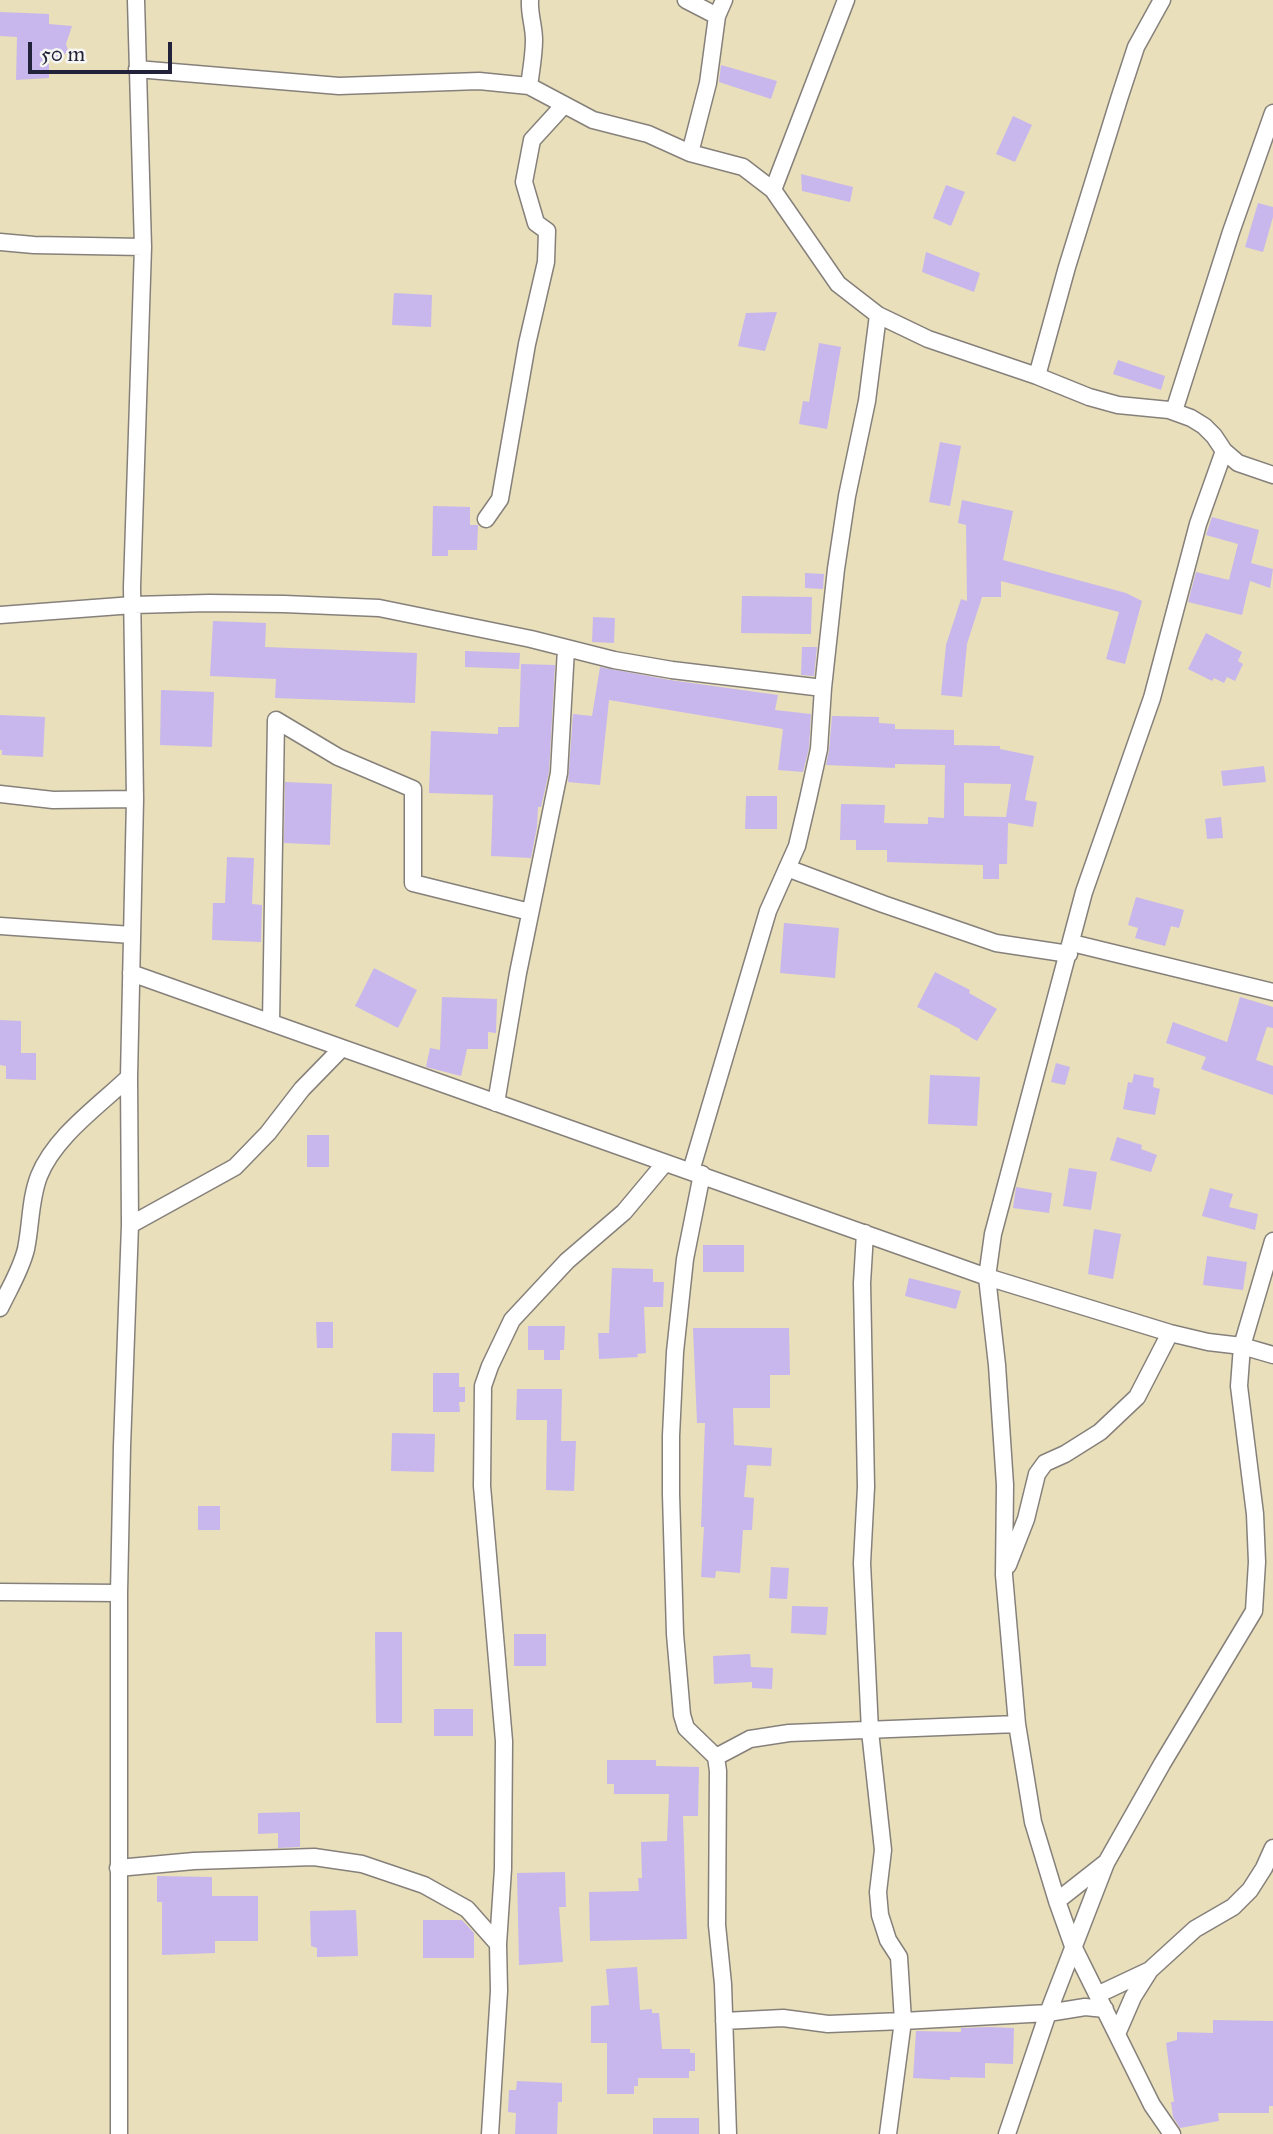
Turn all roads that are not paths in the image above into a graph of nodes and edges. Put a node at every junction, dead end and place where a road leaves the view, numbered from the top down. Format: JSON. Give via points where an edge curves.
{"nodes":[{"id":1,"x":127,"y":0,"type":"edge"},
{"id":2,"x":136,"y":0,"type":"edge"},
{"id":3,"x":530,"y":0,"type":"edge"},
{"id":4,"x":686,"y":0,"type":"edge"},
{"id":5,"x":724,"y":0,"type":"edge"},
{"id":6,"x":846,"y":0,"type":"edge"},
{"id":7,"x":1162,"y":0,"type":"edge"},
{"id":8,"x":717,"y":16,"type":"junction"},
{"id":9,"x":138,"y":31,"type":"junction"},
{"id":10,"x":137,"y":69,"type":"junction"},
{"id":11,"x":529,"y":86,"type":"junction"},
{"id":12,"x":564,"y":105,"type":"junction"},
{"id":13,"x":1273,"y":113,"type":"edge"},
{"id":14,"x":690,"y":153,"type":"junction"},
{"id":15,"x":773,"y":190,"type":"junction"},
{"id":16,"x":0,"y":242,"type":"edge"},
{"id":17,"x":143,"y":247,"type":"junction"},
{"id":18,"x":878,"y":315,"type":"junction"},
{"id":19,"x":1037,"y":376,"type":"junction"},
{"id":20,"x":1174,"y":411,"type":"junction"},
{"id":21,"x":1224,"y":451,"type":"junction"},
{"id":22,"x":1273,"y":475,"type":"edge"},
{"id":23,"x":486,"y":519,"type":"dead end"},
{"id":24,"x":133,"y":605,"type":"junction"},
{"id":25,"x":0,"y":615,"type":"edge"},
{"id":26,"x":566,"y":649,"type":"junction"},
{"id":27,"x":823,"y":688,"type":"junction"},
{"id":28,"x":0,"y":794,"type":"edge"},
{"id":29,"x":135,"y":799,"type":"junction"},
{"id":30,"x":787,"y":868,"type":"junction"},
{"id":31,"x":530,"y":912,"type":"junction"},
{"id":32,"x":0,"y":926,"type":"edge"},
{"id":33,"x":132,"y":935,"type":"junction"},
{"id":34,"x":1071,"y":948,"type":"junction"},
{"id":35,"x":131,"y":973,"type":"junction"},
{"id":36,"x":1273,"y":992,"type":"edge"},
{"id":37,"x":271,"y":1023,"type":"junction"},
{"id":38,"x":342,"y":1048,"type":"junction"},
{"id":39,"x":129,"y":1077,"type":"junction"},
{"id":40,"x":496,"y":1102,"type":"junction"},
{"id":41,"x":665,"y":1163,"type":"junction"},
{"id":42,"x":696,"y":1173,"type":"junction"},
{"id":43,"x":130,"y":1225,"type":"junction"},
{"id":44,"x":865,"y":1233,"type":"junction"},
{"id":45,"x":1273,"y":1241,"type":"edge"},
{"id":46,"x":987,"y":1277,"type":"junction"},
{"id":47,"x":0,"y":1308,"type":"edge"},
{"id":48,"x":1170,"y":1333,"type":"junction"},
{"id":49,"x":1242,"y":1346,"type":"junction"},
{"id":50,"x":1273,"y":1355,"type":"edge"},
{"id":51,"x":1004,"y":1575,"type":"junction"},
{"id":52,"x":0,"y":1592,"type":"edge"},
{"id":53,"x":120,"y":1593,"type":"junction"},
{"id":54,"x":1017,"y":1724,"type":"junction"},
{"id":55,"x":870,"y":1731,"type":"junction"},
{"id":56,"x":716,"y":1758,"type":"junction"},
{"id":57,"x":1273,"y":1849,"type":"edge"},
{"id":58,"x":1106,"y":1863,"type":"junction"},
{"id":59,"x":118,"y":1868,"type":"junction"},
{"id":60,"x":1057,"y":1901,"type":"junction"},
{"id":61,"x":498,"y":1944,"type":"junction"},
{"id":62,"x":1073,"y":1946,"type":"junction"},
{"id":63,"x":1150,"y":1970,"type":"junction"},
{"id":64,"x":1102,"y":2001,"type":"junction"},
{"id":65,"x":1048,"y":2013,"type":"junction"},
{"id":66,"x":724,"y":2021,"type":"junction"},
{"id":67,"x":903,"y":2021,"type":"junction"},
{"id":68,"x":1117,"y":2034,"type":"junction"},
{"id":69,"x":119,"y":2134,"type":"edge"},
{"id":70,"x":490,"y":2134,"type":"edge"},
{"id":71,"x":728,"y":2134,"type":"edge"},
{"id":72,"x":888,"y":2134,"type":"edge"},
{"id":73,"x":1007,"y":2134,"type":"edge"},
{"id":74,"x":1172,"y":2134,"type":"edge"}],
"edges":[{"from":1,"to":9,"type":"street"},
{"from":2,"to":9,"type":"street"},
{"from":3,"to":11,"type":"street","via":[[534,42]]},
{"from":4,"to":8,"type":"street"},
{"from":5,"to":8,"type":"street"},
{"from":6,"to":15,"type":"street"},
{"from":7,"to":19,"type":"street","via":[[1136,47],[1118,99]]},
{"from":8,"to":14,"type":"street","via":[[708,83]]},
{"from":9,"to":10,"type":"street"},
{"from":10,"to":11,"type":"street","via":[[339,86],[479,81]]},
{"from":10,"to":17,"type":"street"},
{"from":11,"to":12,"type":"street"},
{"from":12,"to":14,"type":"street","via":[[593,120],[648,135]]},
{"from":12,"to":23,"type":"street","via":[[532,140],[524,182],[536,223],[547,231],[546,262],[500,499]]},
{"from":13,"to":20,"type":"street"},
{"from":14,"to":15,"type":"street","via":[[743,167]]},
{"from":15,"to":18,"type":"street","via":[[838,284]]},
{"from":16,"to":17,"type":"street"},
{"from":17,"to":24,"type":"street"},
{"from":18,"to":19,"type":"street","via":[[928,340]]},
{"from":18,"to":27,"type":"street","via":[[836,569]]},
{"from":19,"to":20,"type":"street","via":[[1118,405]]},
{"from":20,"to":21,"type":"street","via":[[1204,426]]},
{"from":21,"to":22,"type":"street","via":[[1248,468]]},
{"from":21,"to":34,"type":"street","via":[[1198,524],[1152,698],[1084,892]]},
{"from":24,"to":25,"type":"street"},
{"from":24,"to":26,"type":"street","via":[[379,608]]},
{"from":24,"to":29,"type":"street"},
{"from":26,"to":27,"type":"street","via":[[672,670]]},
{"from":26,"to":31,"type":"street","via":[[559,773]]},
{"from":27,"to":30,"type":"street","via":[[819,749],[797,846]]},
{"from":28,"to":29,"type":"street","via":[[53,800]]},
{"from":29,"to":33,"type":"street"},
{"from":30,"to":34,"type":"street","via":[[996,943]]},
{"from":30,"to":42,"type":"street","via":[[768,911]]},
{"from":31,"to":37,"type":"street","via":[[413,883],[413,789],[338,757],[276,720]]},
{"from":31,"to":40,"type":"street"},
{"from":32,"to":33,"type":"street"},
{"from":33,"to":35,"type":"street"},
{"from":34,"to":36,"type":"street"},
{"from":34,"to":46,"type":"street","via":[[993,1234]]},
{"from":35,"to":37,"type":"street"},
{"from":35,"to":39,"type":"street"},
{"from":37,"to":38,"type":"street"},
{"from":38,"to":40,"type":"street"},
{"from":38,"to":43,"type":"street","via":[[234,1167]]},
{"from":39,"to":43,"type":"street"},
{"from":39,"to":47,"type":"street","via":[[66,1135],[50,1156],[36,1186],[26,1250]]},
{"from":40,"to":41,"type":"street"},
{"from":41,"to":42,"type":"street"},
{"from":41,"to":61,"type":"street","via":[[624,1212],[567,1261],[512,1320],[483,1386],[482,1486],[504,1741]]},
{"from":42,"to":44,"type":"street"},
{"from":42,"to":56,"type":"street","via":[[675,1352],[671,1494],[682,1715],[686,1728]]},
{"from":43,"to":53,"type":"street"},
{"from":44,"to":46,"type":"street"},
{"from":44,"to":55,"type":"street","via":[[862,1563]]},
{"from":45,"to":49,"type":"street"},
{"from":46,"to":48,"type":"street"},
{"from":46,"to":51,"type":"street","via":[[1005,1485]]},
{"from":48,"to":49,"type":"street"},
{"from":48,"to":51,"type":"street","via":[[1137,1397],[1100,1432],[1045,1463],[1037,1474],[1026,1519]]},
{"from":49,"to":50,"type":"street"},
{"from":49,"to":58,"type":"street","via":[[1239,1386],[1255,1514],[1254,1611]]},
{"from":51,"to":54,"type":"street"},
{"from":52,"to":53,"type":"street"},
{"from":53,"to":59,"type":"street"},
{"from":54,"to":55,"type":"street"},
{"from":54,"to":60,"type":"street","via":[[1034,1822]]},
{"from":55,"to":56,"type":"street","via":[[750,1739]]},
{"from":55,"to":67,"type":"street","via":[[883,1850],[880,1915],[888,1940],[900,1957]]},
{"from":56,"to":66,"type":"street"},
{"from":57,"to":63,"type":"street","via":[[1250,1890],[1233,1907],[1195,1929]]},
{"from":58,"to":60,"type":"street"},
{"from":58,"to":62,"type":"street"},
{"from":59,"to":61,"type":"street","via":[[314,1857],[362,1864],[425,1885],[467,1909]]},
{"from":59,"to":69,"type":"street"},
{"from":60,"to":62,"type":"street"},
{"from":61,"to":70,"type":"street"},
{"from":62,"to":64,"type":"street"},
{"from":62,"to":65,"type":"street"},
{"from":63,"to":64,"type":"street"},
{"from":63,"to":68,"type":"street"},
{"from":64,"to":65,"type":"street"},
{"from":64,"to":68,"type":"street"},
{"from":65,"to":67,"type":"street"},
{"from":65,"to":73,"type":"street"},
{"from":66,"to":67,"type":"street"},
{"from":66,"to":71,"type":"street"},
{"from":67,"to":72,"type":"street"},
{"from":68,"to":74,"type":"street","via":[[1152,2105]]}]}
